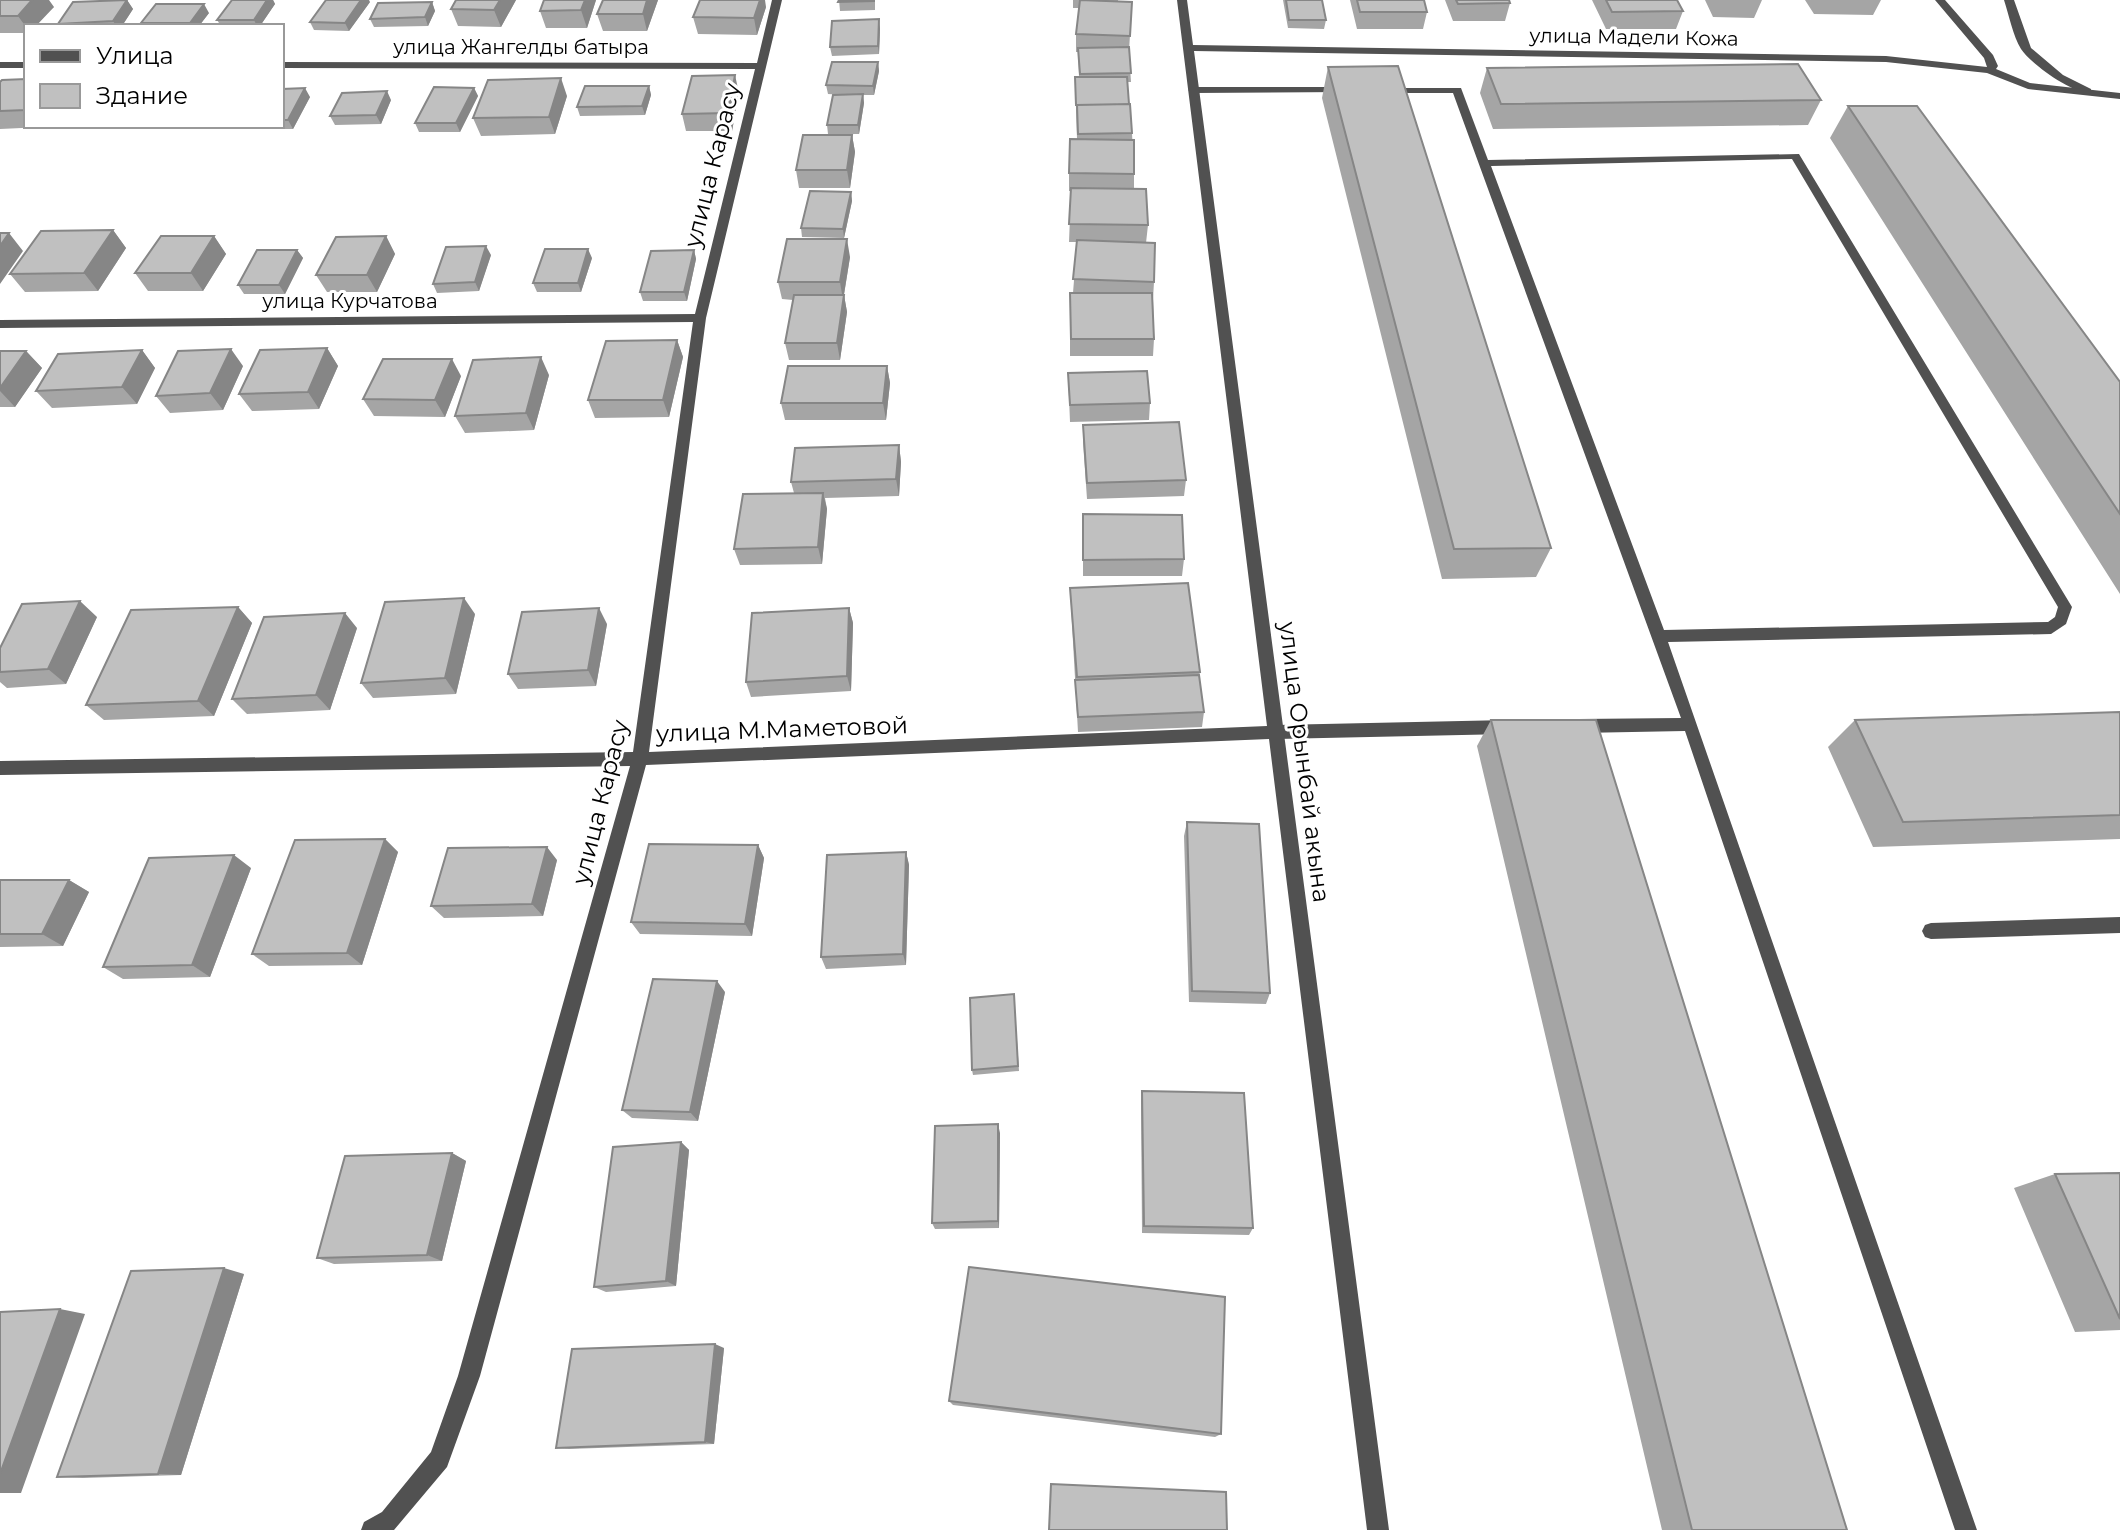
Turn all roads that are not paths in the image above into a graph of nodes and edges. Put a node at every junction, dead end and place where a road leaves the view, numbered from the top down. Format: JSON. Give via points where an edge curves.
{"nodes":[{"id":1,"x":777,"y":0,"type":"edge"},
{"id":2,"x":1182,"y":0,"type":"edge"},
{"id":3,"x":1940,"y":0,"type":"edge"},
{"id":4,"x":2009,"y":0,"type":"edge"},
{"id":5,"x":1188,"y":48,"type":"junction"},
{"id":6,"x":0,"y":65,"type":"edge"},
{"id":7,"x":24,"y":65,"type":"edge"},
{"id":8,"x":284,"y":65,"type":"edge"},
{"id":9,"x":761,"y":66,"type":"junction"},
{"id":10,"x":1989,"y":70,"type":"junction"},
{"id":11,"x":1193,"y":90,"type":"junction"},
{"id":12,"x":1364,"y":90,"type":"edge"},
{"id":13,"x":1379,"y":90,"type":"edge"},
{"id":14,"x":2087,"y":91,"type":"junction"},
{"id":15,"x":2120,"y":96,"type":"edge"},
{"id":16,"x":1483,"y":163,"type":"junction"},
{"id":17,"x":700,"y":318,"type":"junction"},
{"id":18,"x":0,"y":324,"type":"edge"},
{"id":19,"x":1658,"y":636,"type":"junction"},
{"id":20,"x":1691,"y":724,"type":"junction"},
{"id":21,"x":1564,"y":726,"type":"edge"},
{"id":22,"x":1532,"y":727,"type":"edge"},
{"id":23,"x":1277,"y":732,"type":"junction"},
{"id":24,"x":640,"y":759,"type":"junction"},
{"id":25,"x":0,"y":768,"type":"edge"},
{"id":26,"x":2120,"y":925,"type":"edge"},
{"id":27,"x":1931,"y":931,"type":"dead end"},
{"id":28,"x":372,"y":1530,"type":"edge"},
{"id":29,"x":1378,"y":1530,"type":"edge"},
{"id":30,"x":1966,"y":1530,"type":"edge"}],
"edges":[{"from":1,"to":9,"type":"street","name":"улица Карасу"},
{"from":2,"to":5,"type":"street","name":"улица Орынбай акына"},
{"from":3,"to":10,"type":"street","via":[[1989,57]]},
{"from":4,"to":14,"type":"street","via":[[2026,49],[2059,77]]},
{"from":5,"to":10,"type":"street","name":"улица Мадели Кожа","via":[[1886,59]]},
{"from":5,"to":11,"type":"street","name":"улица Орынбай акына"},
{"from":6,"to":7,"type":"street"},
{"from":8,"to":9,"type":"street","name":"улица Жангелды батыра"},
{"from":9,"to":17,"type":"street","name":"улица Карасу"},
{"from":10,"to":14,"type":"street","name":"улица Мадели Кожа","via":[[2028,86]]},
{"from":11,"to":12,"type":"street"},
{"from":11,"to":23,"type":"street","name":"улица Орынбай акына"},
{"from":13,"to":16,"type":"street","via":[[1457,90]]},
{"from":14,"to":15,"type":"street","name":"улица Мадели Кожа"},
{"from":16,"to":19,"type":"street"},
{"from":16,"to":19,"type":"street","via":[[1795,156],[2065,607],[2051,628]]},
{"from":17,"to":18,"type":"street","name":"улица Курчатова"},
{"from":17,"to":24,"type":"street","name":"улица Карасу"},
{"from":19,"to":20,"type":"street"},
{"from":20,"to":21,"type":"street"},
{"from":20,"to":30,"type":"street"},
{"from":22,"to":23,"type":"street","name":"улица М.Маметовой"},
{"from":23,"to":24,"type":"street","name":"улица М.Маметовой"},
{"from":23,"to":29,"type":"street","name":"улица Орынбай акына"},
{"from":24,"to":25,"type":"street","name":"улица М.Маметовой"},
{"from":24,"to":28,"type":"street","name":"улица Карасу","via":[[469,1376],[439,1459],[390,1520]]},
{"from":26,"to":27,"type":"street"}]}
